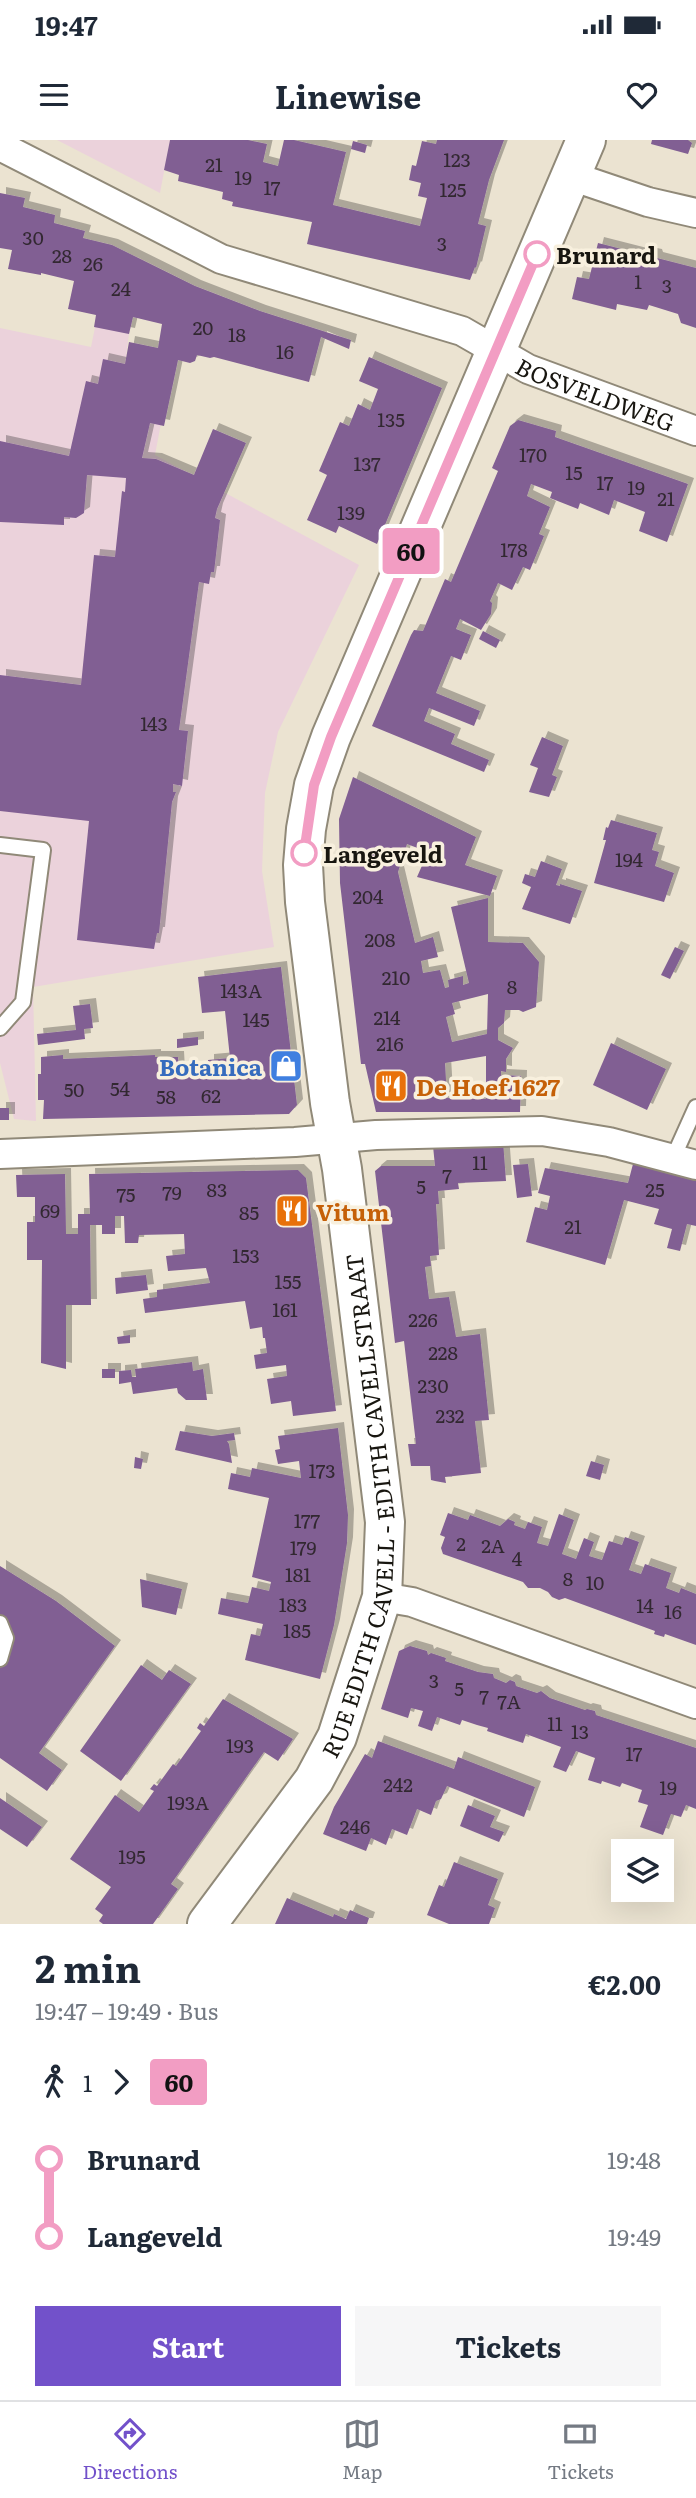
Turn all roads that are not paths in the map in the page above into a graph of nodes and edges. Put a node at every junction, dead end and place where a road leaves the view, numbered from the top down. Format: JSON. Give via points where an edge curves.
{"nodes":[{"id":1,"x":586,"y":140,"type":"edge"},
{"id":2,"x":0,"y":146,"type":"edge"},
{"id":3,"x":571,"y":176,"type":"junction"},
{"id":4,"x":696,"y":213,"type":"edge"},
{"id":5,"x":496,"y":351,"type":"junction"},
{"id":6,"x":696,"y":431,"type":"edge"},
{"id":7,"x":0,"y":845,"type":"edge"},
{"id":8,"x":0,"y":1028,"type":"edge"},
{"id":9,"x":696,"y":1107,"type":"edge"},
{"id":10,"x":337,"y":1138,"type":"junction"},
{"id":11,"x":0,"y":1154,"type":"edge"},
{"id":12,"x":685,"y":1162,"type":"edge"},
{"id":13,"x":382,"y":1597,"type":"junction"},
{"id":14,"x":0,"y":1623,"type":"edge"},
{"id":15,"x":0,"y":1659,"type":"edge"},
{"id":16,"x":696,"y":1704,"type":"edge"},
{"id":17,"x":207,"y":1924,"type":"edge"}],
"edges":[{"from":1,"to":3,"type":"street","name":"RUE EDITH CAVELL - EDITH CAVELLSTRAAT"},
{"from":2,"to":5,"type":"street","name":"BOSVELDWEG","via":[[221,259],[462,331]]},
{"from":3,"to":4,"type":"street"},
{"from":3,"to":5,"type":"street","name":"RUE EDITH CAVELL - EDITH CAVELLSTRAAT"},
{"from":5,"to":6,"type":"street","name":"BOSVELDWEG","via":[[528,369]]},
{"from":5,"to":10,"type":"street","name":"RUE EDITH CAVELL - EDITH CAVELLSTRAAT","via":[[314,785],[304,853],[305,902]]},
{"from":7,"to":8,"type":"lane","via":[[43,850],[23,1002]]},
{"from":9,"to":12,"type":"lane"},
{"from":10,"to":11,"type":"street"},
{"from":10,"to":12,"type":"street","via":[[542,1131]]},
{"from":10,"to":13,"type":"street","name":"RUE EDITH CAVELL - EDITH CAVELLSTRAAT","via":[[385,1522]]},
{"from":13,"to":16,"type":"street","via":[[412,1602]]},
{"from":13,"to":17,"type":"street","name":"RUE EDITH CAVELL - EDITH CAVELLSTRAAT","via":[[337,1737],[314,1780]]},
{"from":14,"to":15,"type":"lane","via":[[6,1638]]}]}
